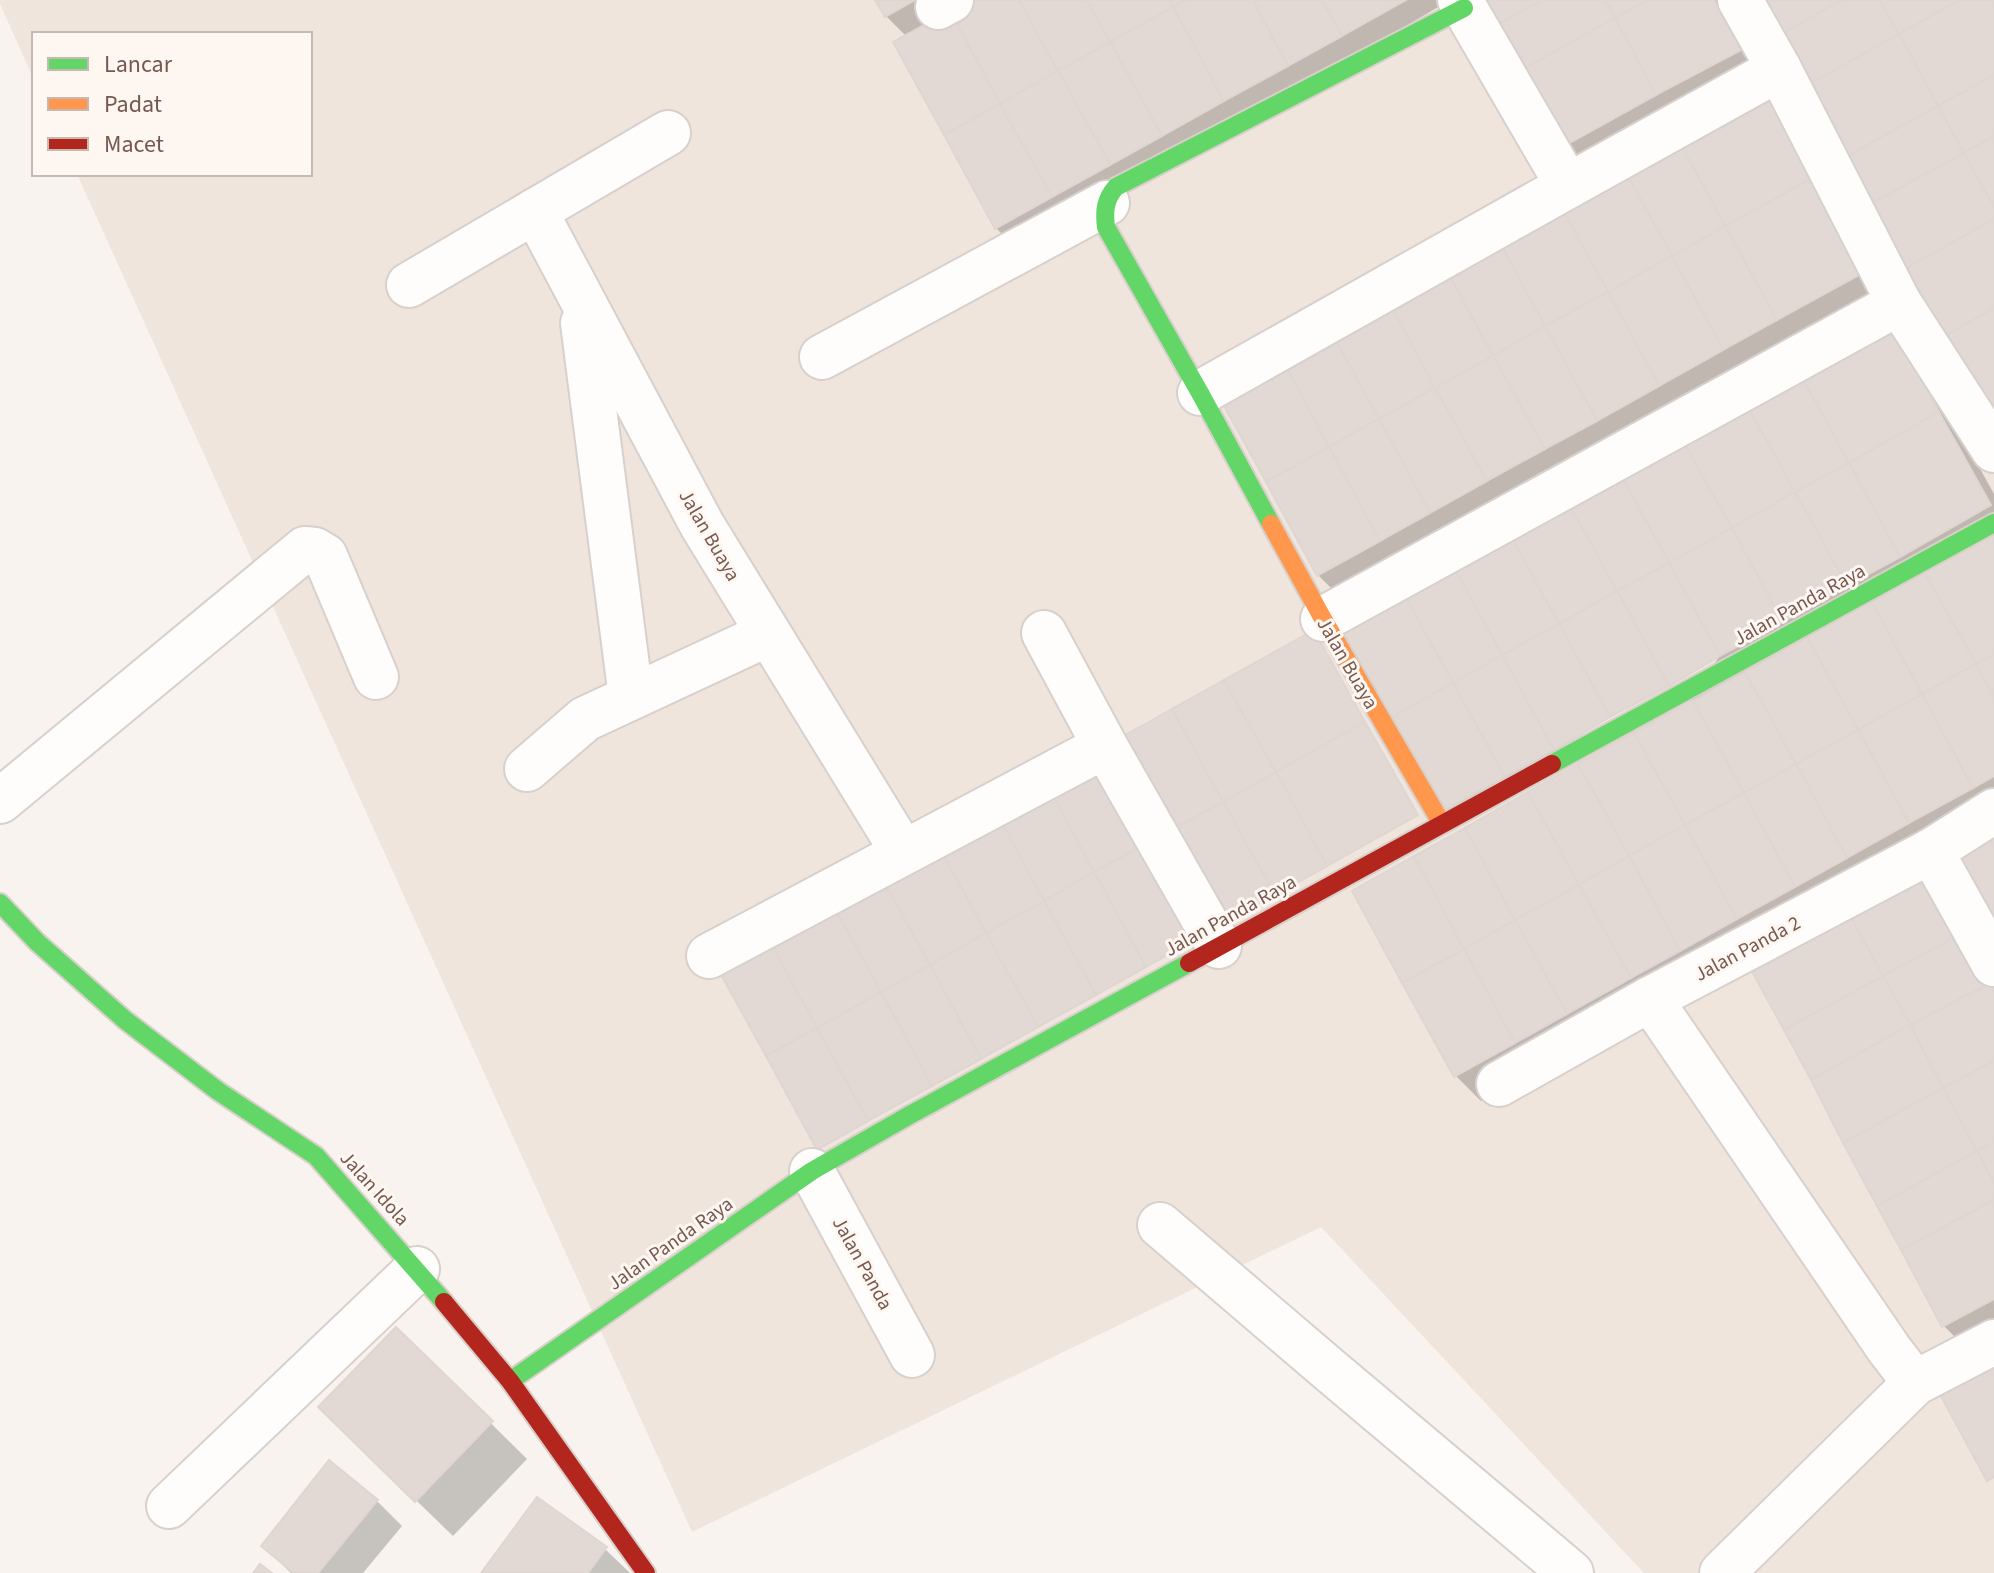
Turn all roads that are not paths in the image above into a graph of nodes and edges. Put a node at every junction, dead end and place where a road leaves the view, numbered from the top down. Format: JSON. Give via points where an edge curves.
{"nodes":[{"id":1,"x":1740,"y":0,"type":"edge"},
{"id":2,"x":1462,"y":4,"type":"edge"},
{"id":3,"x":1779,"y":69,"type":"junction"},
{"id":4,"x":668,"y":133,"type":"dead end"},
{"id":5,"x":1568,"y":186,"type":"junction"},
{"id":6,"x":1107,"y":203,"type":"junction"},
{"id":7,"x":535,"y":211,"type":"junction"},
{"id":8,"x":409,"y":285,"type":"dead end"},
{"id":9,"x":579,"y":295,"type":"junction"},
{"id":10,"x":1899,"y":303,"type":"junction"},
{"id":11,"x":822,"y":357,"type":"dead end"},
{"id":12,"x":1200,"y":393,"type":"junction"},
{"id":13,"x":1994,"y":450,"type":"edge"},
{"id":14,"x":1994,"y":523,"type":"edge"},
{"id":15,"x":1323,"y":619,"type":"junction"},
{"id":16,"x":1044,"y":633,"type":"dead end"},
{"id":17,"x":768,"y":634,"type":"junction"},
{"id":18,"x":376,"y":677,"type":"dead end"},
{"id":19,"x":631,"y":697,"type":"junction"},
{"id":20,"x":1105,"y":746,"type":"junction"},
{"id":21,"x":527,"y":769,"type":"dead end"},
{"id":22,"x":0,"y":801,"type":"edge"},
{"id":23,"x":1994,"y":811,"type":"edge"},
{"id":24,"x":1442,"y":824,"type":"junction"},
{"id":25,"x":1931,"y":851,"type":"junction"},
{"id":26,"x":898,"y":852,"type":"junction"},
{"id":27,"x":0,"y":903,"type":"edge"},
{"id":28,"x":1219,"y":946,"type":"junction"},
{"id":29,"x":709,"y":956,"type":"dead end"},
{"id":30,"x":1994,"y":964,"type":"edge"},
{"id":31,"x":1650,"y":999,"type":"junction"},
{"id":32,"x":1499,"y":1084,"type":"dead end"},
{"id":33,"x":812,"y":1171,"type":"junction"},
{"id":34,"x":1160,"y":1225,"type":"dead end"},
{"id":35,"x":417,"y":1269,"type":"junction"},
{"id":36,"x":1994,"y":1342,"type":"edge"},
{"id":37,"x":912,"y":1355,"type":"dead end"},
{"id":38,"x":510,"y":1381,"type":"junction"},
{"id":39,"x":1915,"y":1383,"type":"junction"},
{"id":40,"x":169,"y":1506,"type":"dead end"},
{"id":41,"x":646,"y":1573,"type":"edge"},
{"id":42,"x":1571,"y":1573,"type":"edge"},
{"id":43,"x":1722,"y":1573,"type":"edge"}],
"edges":[{"from":1,"to":3,"type":"street"},
{"from":2,"to":5,"type":"street"},
{"from":2,"to":6,"type":"street","via":[[1116,187]]},
{"from":3,"to":5,"type":"street"},
{"from":3,"to":10,"type":"street"},
{"from":4,"to":7,"type":"street"},
{"from":5,"to":12,"type":"street"},
{"from":6,"to":11,"type":"street"},
{"from":6,"to":12,"type":"street","name":"Jalan Buaya","via":[[1106,227]]},
{"from":7,"to":8,"type":"street"},
{"from":7,"to":9,"type":"street","name":"Jalan Buaya"},
{"from":9,"to":17,"type":"street","name":"Jalan Buaya","via":[[702,525]]},
{"from":9,"to":19,"type":"street"},
{"from":10,"to":13,"type":"street"},
{"from":10,"to":15,"type":"street"},
{"from":12,"to":15,"type":"street","name":"Jalan Buaya"},
{"from":14,"to":24,"type":"street","name":"Jalan Panda Raya"},
{"from":15,"to":24,"type":"street","name":"Jalan Buaya"},
{"from":16,"to":20,"type":"street"},
{"from":17,"to":19,"type":"street"},
{"from":17,"to":26,"type":"street","name":"Jalan Buaya","via":[[898,844]]},
{"from":18,"to":22,"type":"street","via":[[325,556],[305,549]]},
{"from":19,"to":21,"type":"street","via":[[585,719]]},
{"from":20,"to":26,"type":"street"},
{"from":20,"to":28,"type":"street"},
{"from":23,"to":25,"type":"street","name":"Jalan Panda 2"},
{"from":24,"to":28,"type":"street","name":"Jalan Panda Raya"},
{"from":25,"to":30,"type":"street"},
{"from":25,"to":31,"type":"street","name":"Jalan Panda 2"},
{"from":26,"to":29,"type":"street"},
{"from":27,"to":35,"type":"street","name":"Jalan Idola","via":[[125,1020],[316,1156]]},
{"from":28,"to":33,"type":"street","name":"Jalan Panda Raya"},
{"from":31,"to":32,"type":"street","name":"Jalan Panda 2"},
{"from":31,"to":39,"type":"street"},
{"from":33,"to":37,"type":"street","name":"Jalan Panda"},
{"from":33,"to":38,"type":"street","name":"Jalan Panda Raya"},
{"from":34,"to":42,"type":"street"},
{"from":35,"to":38,"type":"street","name":"Jalan Idola"},
{"from":35,"to":40,"type":"street"},
{"from":36,"to":39,"type":"street"},
{"from":38,"to":41,"type":"street","name":"Jalan Idola"},
{"from":39,"to":43,"type":"street"}]}
